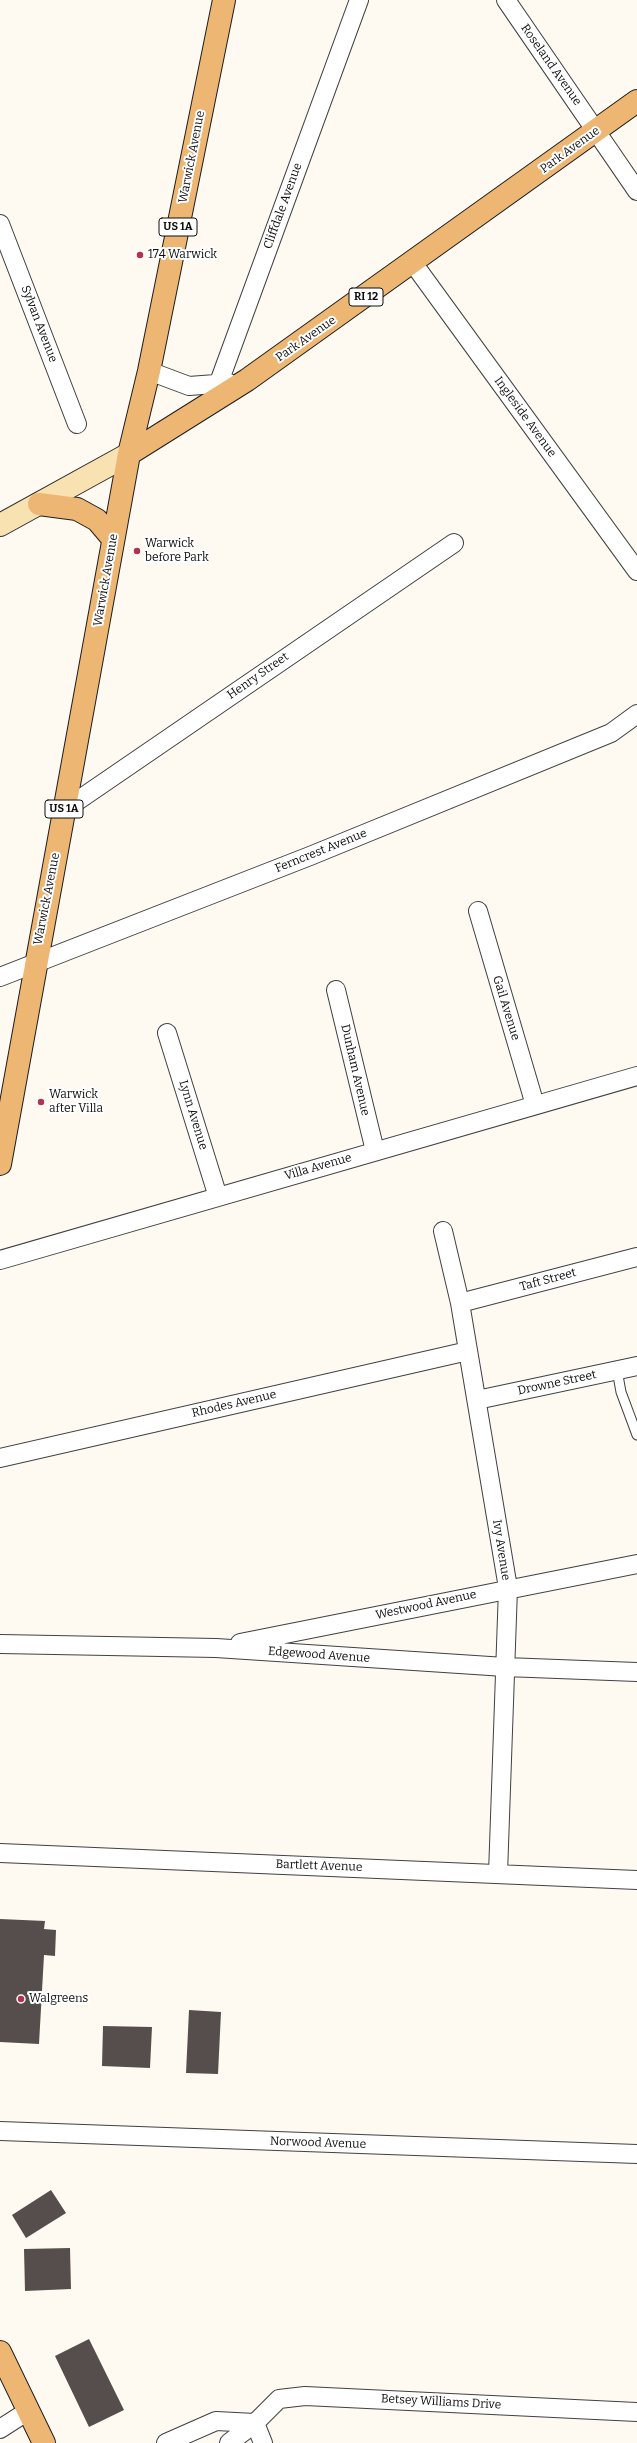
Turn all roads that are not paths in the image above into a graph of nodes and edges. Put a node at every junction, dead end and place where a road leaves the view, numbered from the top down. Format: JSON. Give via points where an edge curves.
{"nodes":[{"id":1,"x":224,"y":0,"type":"edge"},
{"id":2,"x":359,"y":0,"type":"edge"},
{"id":3,"x":506,"y":0,"type":"edge"},
{"id":4,"x":637,"y":101,"type":"edge"},
{"id":5,"x":596,"y":130,"type":"junction"},
{"id":6,"x":637,"y":191,"type":"edge"},
{"id":7,"x":0,"y":224,"type":"edge"},
{"id":8,"x":413,"y":263,"type":"junction"},
{"id":9,"x":149,"y":371,"type":"junction"},
{"id":10,"x":247,"y":380,"type":"junction"},
{"id":11,"x":218,"y":385,"type":"junction"},
{"id":12,"x":77,"y":424,"type":"dead end"},
{"id":13,"x":129,"y":454,"type":"junction"},
{"id":14,"x":39,"y":504,"type":"junction"},
{"id":15,"x":0,"y":525,"type":"edge"},
{"id":16,"x":113,"y":539,"type":"junction"},
{"id":17,"x":454,"y":543,"type":"dead end"},
{"id":18,"x":637,"y":571,"type":"edge"},
{"id":19,"x":637,"y":714,"type":"edge"},
{"id":20,"x":64,"y":810,"type":"junction"},
{"id":21,"x":478,"y":911,"type":"dead end"},
{"id":22,"x":36,"y":962,"type":"junction"},
{"id":23,"x":0,"y":977,"type":"edge"},
{"id":24,"x":336,"y":990,"type":"dead end"},
{"id":25,"x":167,"y":1033,"type":"dead end"},
{"id":26,"x":637,"y":1076,"type":"edge"},
{"id":27,"x":535,"y":1105,"type":"junction"},
{"id":28,"x":375,"y":1151,"type":"junction"},
{"id":29,"x":0,"y":1164,"type":"edge"},
{"id":30,"x":218,"y":1197,"type":"junction"},
{"id":31,"x":444,"y":1230,"type":"dead end"},
{"id":32,"x":637,"y":1257,"type":"edge"},
{"id":33,"x":0,"y":1260,"type":"edge"},
{"id":34,"x":460,"y":1303,"type":"junction"},
{"id":35,"x":468,"y":1351,"type":"junction"},
{"id":36,"x":637,"y":1366,"type":"edge"},
{"id":37,"x":617,"y":1370,"type":"junction"},
{"id":38,"x":477,"y":1400,"type":"junction"},
{"id":39,"x":637,"y":1435,"type":"edge"},
{"id":40,"x":0,"y":1458,"type":"edge"},
{"id":41,"x":637,"y":1564,"type":"edge"},
{"id":42,"x":508,"y":1588,"type":"junction"},
{"id":43,"x":0,"y":1644,"type":"edge"},
{"id":44,"x":216,"y":1648,"type":"junction"},
{"id":45,"x":505,"y":1667,"type":"junction"},
{"id":46,"x":637,"y":1672,"type":"edge"},
{"id":47,"x":0,"y":1853,"type":"edge"},
{"id":48,"x":498,"y":1874,"type":"junction"},
{"id":49,"x":637,"y":1880,"type":"edge"},
{"id":50,"x":0,"y":2131,"type":"edge"},
{"id":51,"x":637,"y":2154,"type":"edge"},
{"id":52,"x":0,"y":2352,"type":"edge"},
{"id":53,"x":28,"y":2410,"type":"junction"},
{"id":54,"x":637,"y":2412,"type":"edge"},
{"id":55,"x":255,"y":2424,"type":"junction"},
{"id":56,"x":0,"y":2429,"type":"edge"},
{"id":57,"x":44,"y":2443,"type":"edge"},
{"id":58,"x":166,"y":2443,"type":"edge"},
{"id":59,"x":229,"y":2443,"type":"edge"},
{"id":60,"x":263,"y":2443,"type":"edge"}],
"edges":[{"from":1,"to":9,"type":"main road","name":"Warwick Avenue","number":"US 1A"},
{"from":2,"to":11,"type":"street","name":"Cliffdale Avenue"},
{"from":3,"to":5,"type":"street","name":"Roseland Avenue"},
{"from":4,"to":5,"type":"main road","name":"Park Avenue","number":"RI 12"},
{"from":5,"to":6,"type":"street","name":"Roseland Avenue"},
{"from":5,"to":8,"type":"main road","name":"Park Avenue","number":"RI 12"},
{"from":7,"to":12,"type":"street","name":"Sylvan Avenue"},
{"from":8,"to":10,"type":"main road","name":"Park Avenue","number":"RI 12"},
{"from":8,"to":18,"type":"street","name":"Ingleside Avenue"},
{"from":9,"to":11,"type":"street","via":[[189,386]]},
{"from":9,"to":13,"type":"main road","name":"Warwick Avenue","number":"US 1A"},
{"from":10,"to":11,"type":"street"},
{"from":10,"to":13,"type":"main road","name":"Park Avenue","number":"RI 12"},
{"from":13,"to":14,"type":"main road","name":"Park Avenue","number":"RI 12"},
{"from":13,"to":16,"type":"main road","name":"Warwick Avenue","number":"US 1A"},
{"from":14,"to":15,"type":"main road","name":"Park Avenue","number":"RI 12"},
{"from":14,"to":16,"type":"main road","via":[[77,509],[97,520]]},
{"from":16,"to":20,"type":"main road","name":"Warwick Avenue","number":"US 1A"},
{"from":17,"to":20,"type":"street","name":"Henry Street"},
{"from":19,"to":22,"type":"street","name":"Ferncrest Avenue","via":[[604,736],[310,856]]},
{"from":20,"to":22,"type":"main road","name":"Warwick Avenue","number":"US 1A"},
{"from":21,"to":27,"type":"street","name":"Gail Avenue"},
{"from":22,"to":23,"type":"street","name":"Ferncrest Avenue"},
{"from":22,"to":29,"type":"main road","name":"Warwick Avenue","number":"US 1A"},
{"from":24,"to":28,"type":"street","name":"Dunham Avenue"},
{"from":25,"to":30,"type":"street","name":"Lynn Avenue"},
{"from":26,"to":27,"type":"street","name":"Villa Avenue"},
{"from":27,"to":28,"type":"street","name":"Villa Avenue"},
{"from":28,"to":30,"type":"street","name":"Villa Avenue"},
{"from":30,"to":33,"type":"street","name":"Villa Avenue"},
{"from":31,"to":34,"type":"street","name":"Ivy Avenue"},
{"from":32,"to":34,"type":"street","name":"Taft Street"},
{"from":34,"to":35,"type":"street","name":"Ivy Avenue"},
{"from":35,"to":38,"type":"street","name":"Ivy Avenue"},
{"from":35,"to":40,"type":"street","name":"Rhodes Avenue"},
{"from":36,"to":37,"type":"street","name":"Drowne Street"},
{"from":37,"to":38,"type":"street","name":"Drowne Street"},
{"from":37,"to":39,"type":"lane","via":[[621,1392]]},
{"from":38,"to":42,"type":"street","name":"Ivy Avenue"},
{"from":41,"to":42,"type":"street","name":"Westwood Avenue"},
{"from":42,"to":44,"type":"street","name":"Westwood Avenue"},
{"from":42,"to":45,"type":"street","name":"Ivy Avenue"},
{"from":43,"to":44,"type":"street","name":"Edgewood Avenue"},
{"from":44,"to":45,"type":"street","name":"Edgewood Avenue"},
{"from":45,"to":46,"type":"street","name":"Edgewood Avenue"},
{"from":45,"to":48,"type":"street","name":"Ivy Avenue"},
{"from":47,"to":48,"type":"street","name":"Bartlett Avenue"},
{"from":48,"to":49,"type":"street","name":"Bartlett Avenue"},
{"from":50,"to":51,"type":"street","name":"Norwood Avenue"},
{"from":52,"to":53,"type":"main road"},
{"from":53,"to":56,"type":"street"},
{"from":53,"to":57,"type":"main road"},
{"from":54,"to":55,"type":"street","name":"Betsey Williams Drive","via":[[305,2396],[279,2399]]},
{"from":55,"to":58,"type":"street","via":[[216,2421]]},
{"from":55,"to":59,"type":"street","name":"Betsey Williams Drive"},
{"from":55,"to":60,"type":"street"}]}
